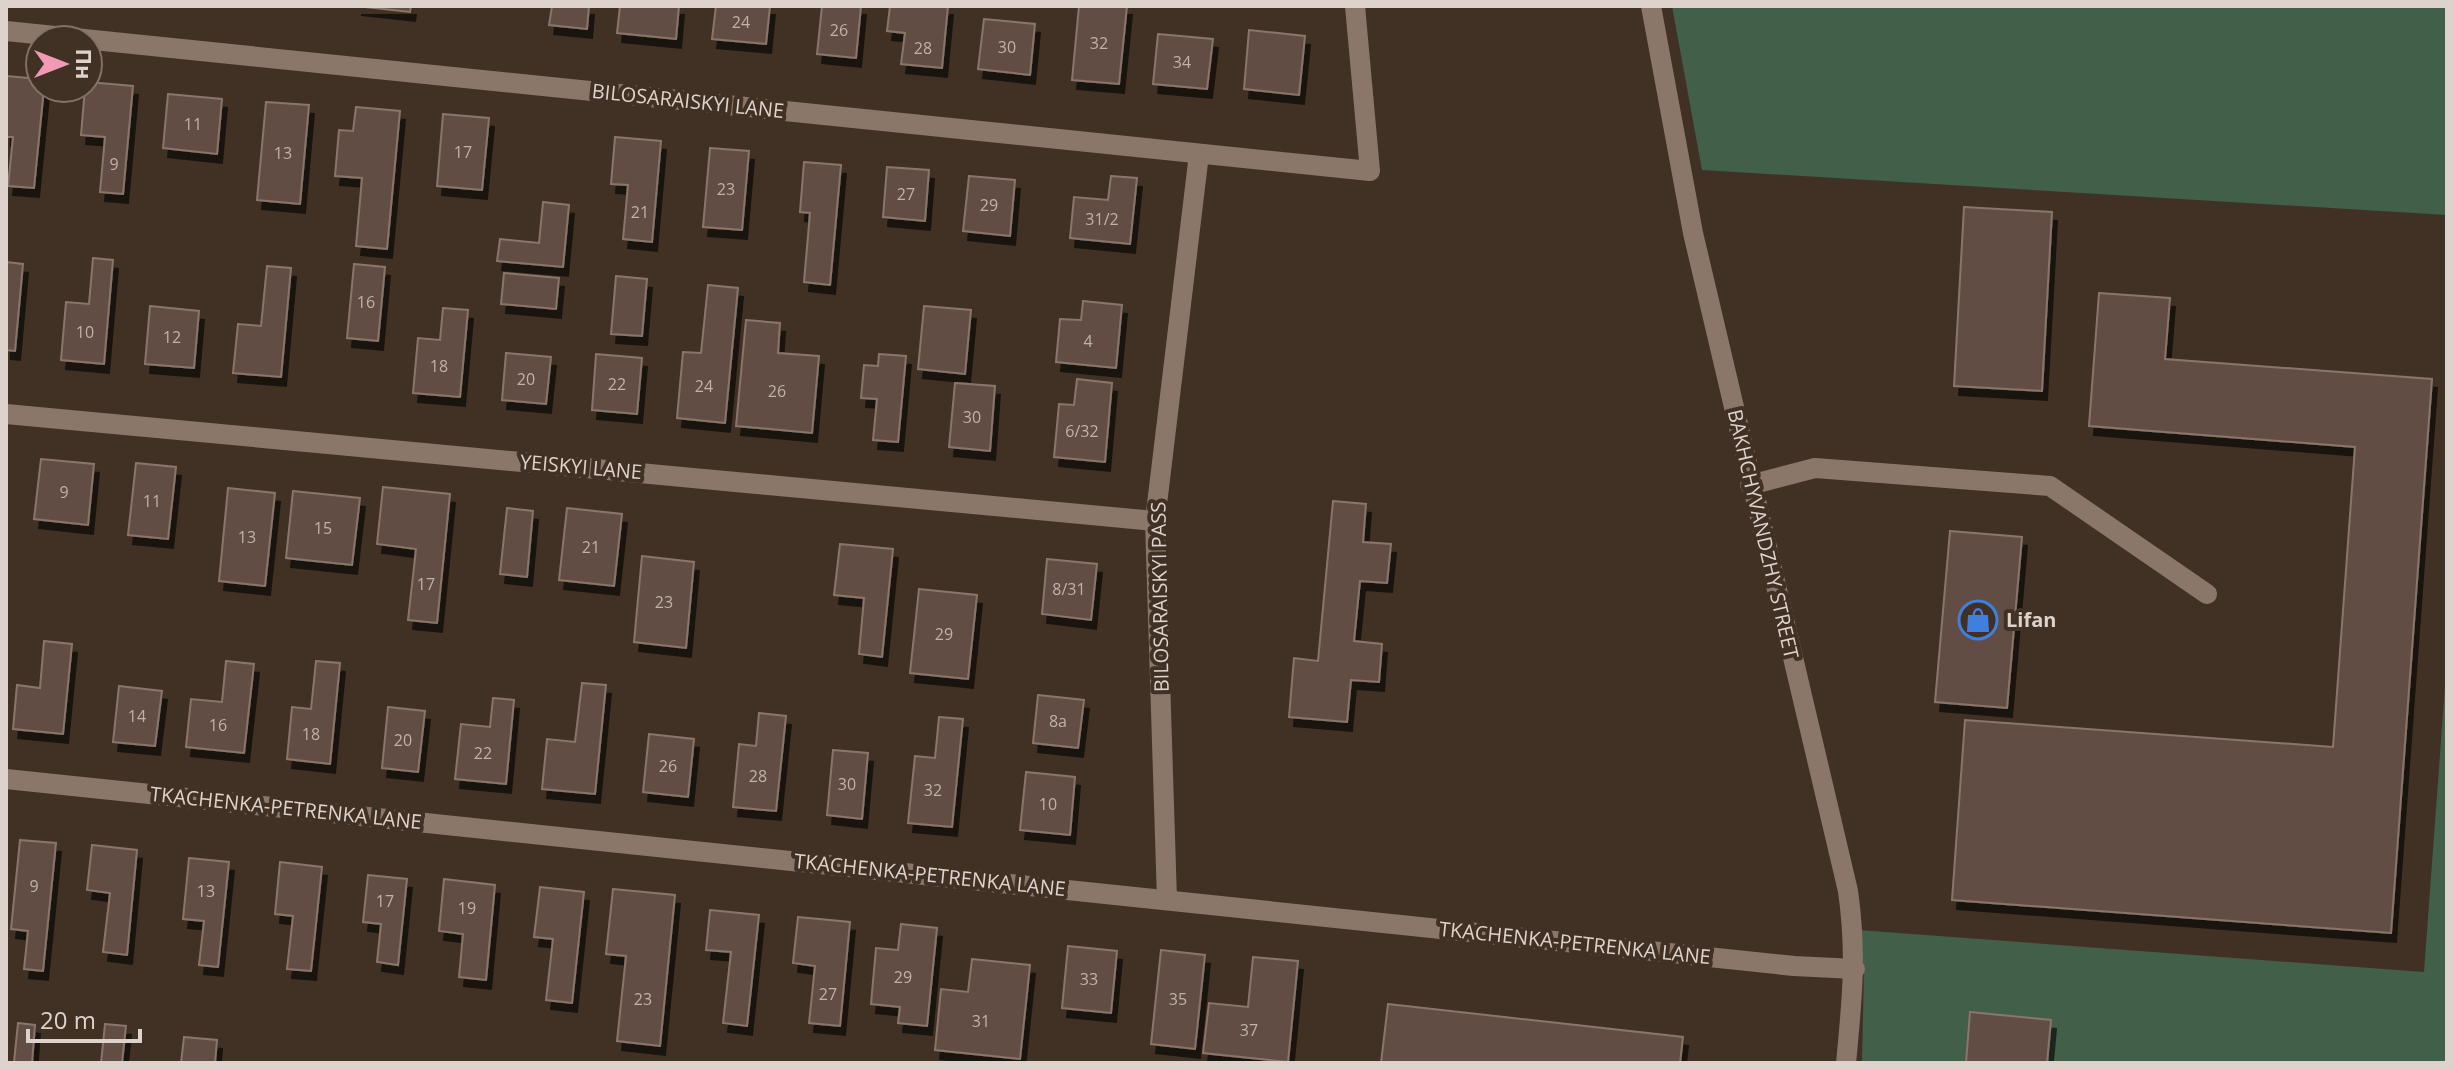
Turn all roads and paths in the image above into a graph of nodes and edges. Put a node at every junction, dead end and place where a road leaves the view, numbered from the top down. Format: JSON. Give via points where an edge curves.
{"nodes":[{"id":1,"x":1355,"y":6,"type":"edge"},
{"id":2,"x":1651,"y":6,"type":"edge"},
{"id":3,"x":6,"y":31,"type":"edge"},
{"id":4,"x":1199,"y":154,"type":"junction"},
{"id":5,"x":6,"y":414,"type":"edge"},
{"id":6,"x":1750,"y":485,"type":"junction"},
{"id":7,"x":1155,"y":521,"type":"junction"},
{"id":8,"x":2207,"y":594,"type":"dead end"},
{"id":9,"x":6,"y":779,"type":"edge"},
{"id":10,"x":1167,"y":900,"type":"junction"},
{"id":11,"x":1855,"y":969,"type":"junction"},
{"id":12,"x":1846,"y":1063,"type":"edge"}],
"edges":[{"from":1,"to":4,"type":"street","name":"BILOSARAISKYI LANE","via":[[1370,171]]},
{"from":2,"to":6,"type":"street","name":"BAKHCHYVANDZHY STREET","via":[[1693,233]]},
{"from":3,"to":4,"type":"street","name":"BILOSARAISKYI LANE"},
{"from":4,"to":7,"type":"street","name":"BILOSARAISKYI PASS"},
{"from":5,"to":7,"type":"street","name":"YEISKYI LANE"},
{"from":6,"to":8,"type":"street","via":[[1815,468],[2050,486]]},
{"from":6,"to":11,"type":"street","name":"BAKHCHYVANDZHY STREET","via":[[1848,891]]},
{"from":7,"to":10,"type":"street","name":"BILOSARAISKYI PASS"},
{"from":9,"to":10,"type":"street","name":"TKACHENKA-PETRENKA LANE"},
{"from":10,"to":11,"type":"street","name":"TKACHENKA-PETRENKA LANE"},
{"from":11,"to":12,"type":"street","name":"BAKHCHYVANDZHY STREET"}]}
